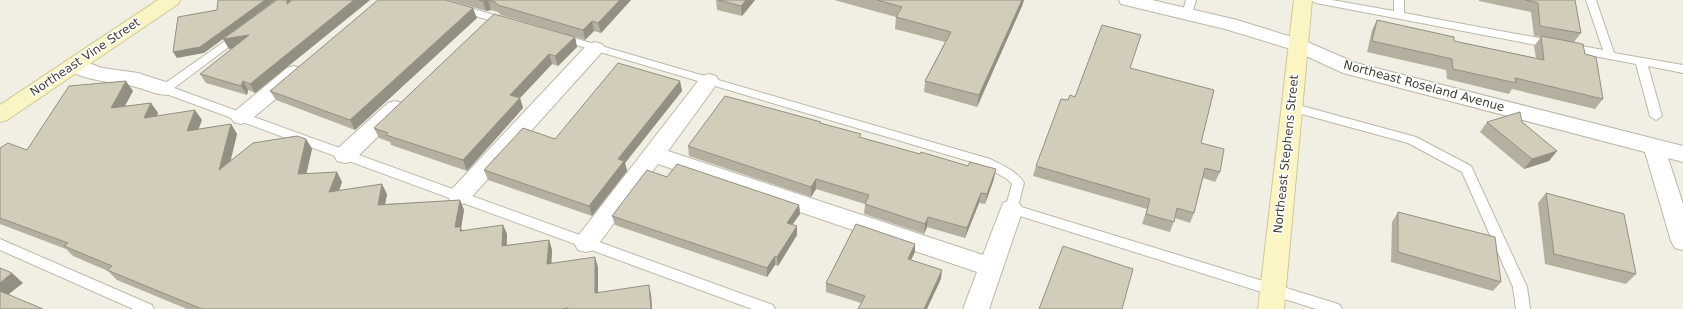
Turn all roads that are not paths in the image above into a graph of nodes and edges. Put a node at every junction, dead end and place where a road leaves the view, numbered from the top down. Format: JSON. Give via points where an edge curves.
{"nodes":[{"id":1,"x":171,"y":0,"type":"edge"},
{"id":2,"x":432,"y":0,"type":"edge"},
{"id":3,"x":1128,"y":0,"type":"edge"},
{"id":4,"x":1303,"y":0,"type":"edge"},
{"id":5,"x":1316,"y":0,"type":"edge"},
{"id":6,"x":1399,"y":0,"type":"edge"},
{"id":7,"x":1592,"y":0,"type":"edge"},
{"id":8,"x":1189,"y":7,"type":"edge"},
{"id":9,"x":1399,"y":16,"type":"junction"},
{"id":10,"x":491,"y":17,"type":"junction"},
{"id":11,"x":521,"y":26,"type":"edge"},
{"id":12,"x":248,"y":28,"type":"edge"},
{"id":13,"x":474,"y":33,"type":"edge"},
{"id":14,"x":550,"y":35,"type":"edge"},
{"id":15,"x":1298,"y":45,"type":"junction"},
{"id":16,"x":595,"y":48,"type":"junction"},
{"id":17,"x":1610,"y":56,"type":"junction"},
{"id":18,"x":1641,"y":62,"type":"junction"},
{"id":19,"x":306,"y":64,"type":"edge"},
{"id":20,"x":75,"y":65,"type":"junction"},
{"id":21,"x":1683,"y":69,"type":"edge"},
{"id":22,"x":709,"y":81,"type":"junction"},
{"id":23,"x":165,"y":89,"type":"junction"},
{"id":24,"x":407,"y":97,"type":"edge"},
{"id":25,"x":1292,"y":107,"type":"junction"},
{"id":26,"x":0,"y":115,"type":"edge"},
{"id":27,"x":1656,"y":116,"type":"dead end"},
{"id":28,"x":241,"y":117,"type":"junction"},
{"id":29,"x":1654,"y":147,"type":"junction"},
{"id":30,"x":652,"y":154,"type":"junction"},
{"id":31,"x":1683,"y":154,"type":"edge"},
{"id":32,"x":345,"y":155,"type":"junction"},
{"id":33,"x":459,"y":196,"type":"junction"},
{"id":34,"x":1011,"y":208,"type":"junction"},
{"id":35,"x":1683,"y":242,"type":"edge"},
{"id":36,"x":586,"y":243,"type":"junction"},
{"id":37,"x":0,"y":244,"type":"edge"},
{"id":38,"x":991,"y":267,"type":"junction"},
{"id":39,"x":1271,"y":299,"type":"edge"},
{"id":40,"x":147,"y":309,"type":"edge"},
{"id":41,"x":768,"y":309,"type":"edge"},
{"id":42,"x":976,"y":309,"type":"edge"},
{"id":43,"x":1335,"y":309,"type":"edge"},
{"id":44,"x":1524,"y":309,"type":"edge"}],
"edges":[{"from":1,"to":20,"type":"main road","name":"Northeast Vine Street"},
{"from":2,"to":10,"type":"lane"},
{"from":3,"to":8,"type":"street","name":"Northeast Roseland Avenue"},
{"from":4,"to":15,"type":"main road","name":"Northeast Stephens Street"},
{"from":5,"to":9,"type":"lane"},
{"from":6,"to":9,"type":"lane"},
{"from":7,"to":17,"type":"lane"},
{"from":8,"to":15,"type":"street","name":"Northeast Roseland Avenue","via":[[1230,24]]},
{"from":9,"to":17,"type":"lane"},
{"from":10,"to":11,"type":"lane"},
{"from":10,"to":13,"type":"street"},
{"from":12,"to":23,"type":"lane"},
{"from":14,"to":16,"type":"lane"},
{"from":15,"to":25,"type":"main road","name":"Northeast Stephens Street"},
{"from":15,"to":29,"type":"street","name":"Northeast Roseland Avenue","via":[[1350,68]]},
{"from":16,"to":22,"type":"lane"},
{"from":16,"to":33,"type":"street"},
{"from":17,"to":18,"type":"lane"},
{"from":18,"to":21,"type":"lane"},
{"from":18,"to":27,"type":"lane"},
{"from":19,"to":28,"type":"street"},
{"from":20,"to":23,"type":"street","via":[[99,74],[138,80]]},
{"from":20,"to":26,"type":"main road","name":"Northeast Vine Street"},
{"from":22,"to":30,"type":"street"},
{"from":22,"to":34,"type":"lane","via":[[986,162],[1011,176],[1018,183]]},
{"from":23,"to":28,"type":"lane"},
{"from":24,"to":32,"type":"street"},
{"from":25,"to":39,"type":"main road","name":"Northeast Stephens Street"},
{"from":25,"to":44,"type":"lane","via":[[1412,140],[1467,169],[1520,287]]},
{"from":28,"to":32,"type":"lane"},
{"from":29,"to":31,"type":"street","name":"Northeast Roseland Avenue"},
{"from":29,"to":35,"type":"street"},
{"from":30,"to":36,"type":"street"},
{"from":30,"to":38,"type":"street"},
{"from":32,"to":33,"type":"lane"},
{"from":33,"to":36,"type":"lane"},
{"from":34,"to":38,"type":"street"},
{"from":34,"to":39,"type":"lane"},
{"from":36,"to":41,"type":"lane"},
{"from":37,"to":40,"type":"lane"},
{"from":38,"to":42,"type":"street"},
{"from":39,"to":43,"type":"lane"}]}
